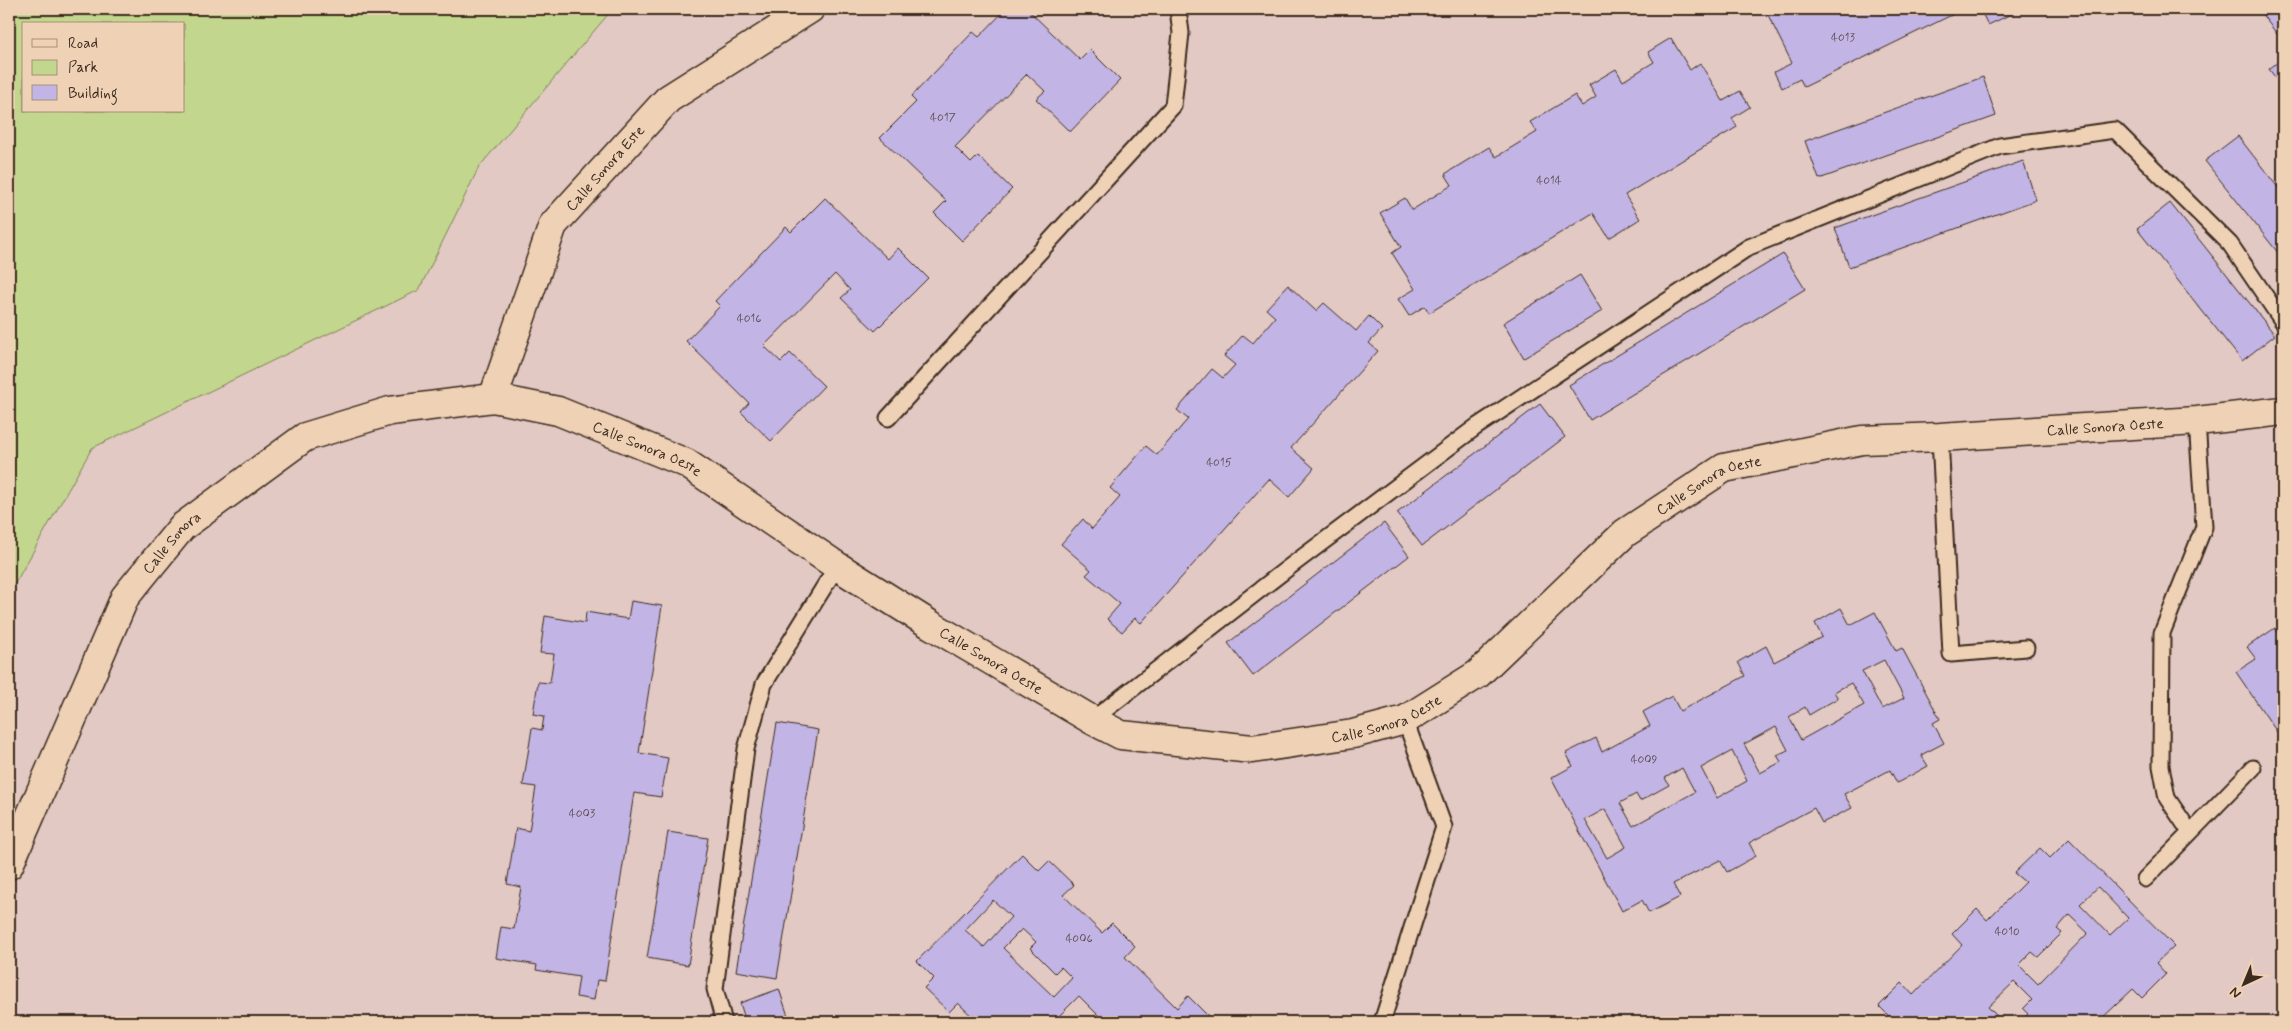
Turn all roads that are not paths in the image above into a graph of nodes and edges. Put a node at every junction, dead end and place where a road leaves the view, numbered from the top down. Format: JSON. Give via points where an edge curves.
{"nodes":[{"id":1,"x":810,"y":9,"type":"edge"},
{"id":2,"x":1178,"y":9,"type":"edge"},
{"id":3,"x":2283,"y":322,"type":"edge"},
{"id":4,"x":493,"y":398,"type":"junction"},
{"id":5,"x":2283,"y":411,"type":"edge"},
{"id":6,"x":888,"y":418,"type":"dead end"},
{"id":7,"x":2197,"y":420,"type":"junction"},
{"id":8,"x":1940,"y":437,"type":"junction"},
{"id":9,"x":837,"y":566,"type":"junction"},
{"id":10,"x":2026,"y":648,"type":"dead end"},
{"id":11,"x":1092,"y":720,"type":"junction"},
{"id":12,"x":1405,"y":720,"type":"junction"},
{"id":13,"x":2253,"y":768,"type":"dead end"},
{"id":14,"x":2190,"y":832,"type":"junction"},
{"id":15,"x":9,"y":865,"type":"edge"},
{"id":16,"x":2145,"y":879,"type":"dead end"},
{"id":17,"x":724,"y":1022,"type":"edge"},
{"id":18,"x":1382,"y":1022,"type":"edge"}],
"edges":[{"from":1,"to":4,"type":"street","name":"Calle Sonora Este","via":[[668,100],[553,225]]},
{"from":2,"to":6,"type":"lane","via":[[1181,33],[1173,106]]},
{"from":3,"to":11,"type":"lane","via":[[2230,244],[2115,130],[2000,146],[1749,247],[1476,427]]},
{"from":4,"to":9,"type":"street","name":"Calle Sonora Oeste","via":[[558,411],[686,463]]},
{"from":4,"to":15,"type":"street","name":"Calle Sonora","via":[[390,411],[305,437],[182,528],[125,597]]},
{"from":5,"to":7,"type":"street","name":"Calle Sonora Oeste"},
{"from":7,"to":8,"type":"street","name":"Calle Sonora Oeste"},
{"from":7,"to":14,"type":"lane","via":[[2204,527],[2162,633],[2161,766],[2167,798]]},
{"from":8,"to":10,"type":"lane","via":[[1951,654]]},
{"from":8,"to":12,"type":"street","name":"Calle Sonora Oeste","via":[[1862,440],[1724,468],[1625,532],[1478,674]]},
{"from":9,"to":11,"type":"street","name":"Calle Sonora Oeste"},
{"from":9,"to":17,"type":"lane","via":[[764,684],[746,749],[715,990]]},
{"from":11,"to":12,"type":"street","name":"Calle Sonora Oeste","via":[[1121,736],[1252,749],[1354,734]]},
{"from":12,"to":18,"type":"lane","via":[[1444,828]]},
{"from":13,"to":14,"type":"lane"},
{"from":14,"to":16,"type":"lane"}]}
